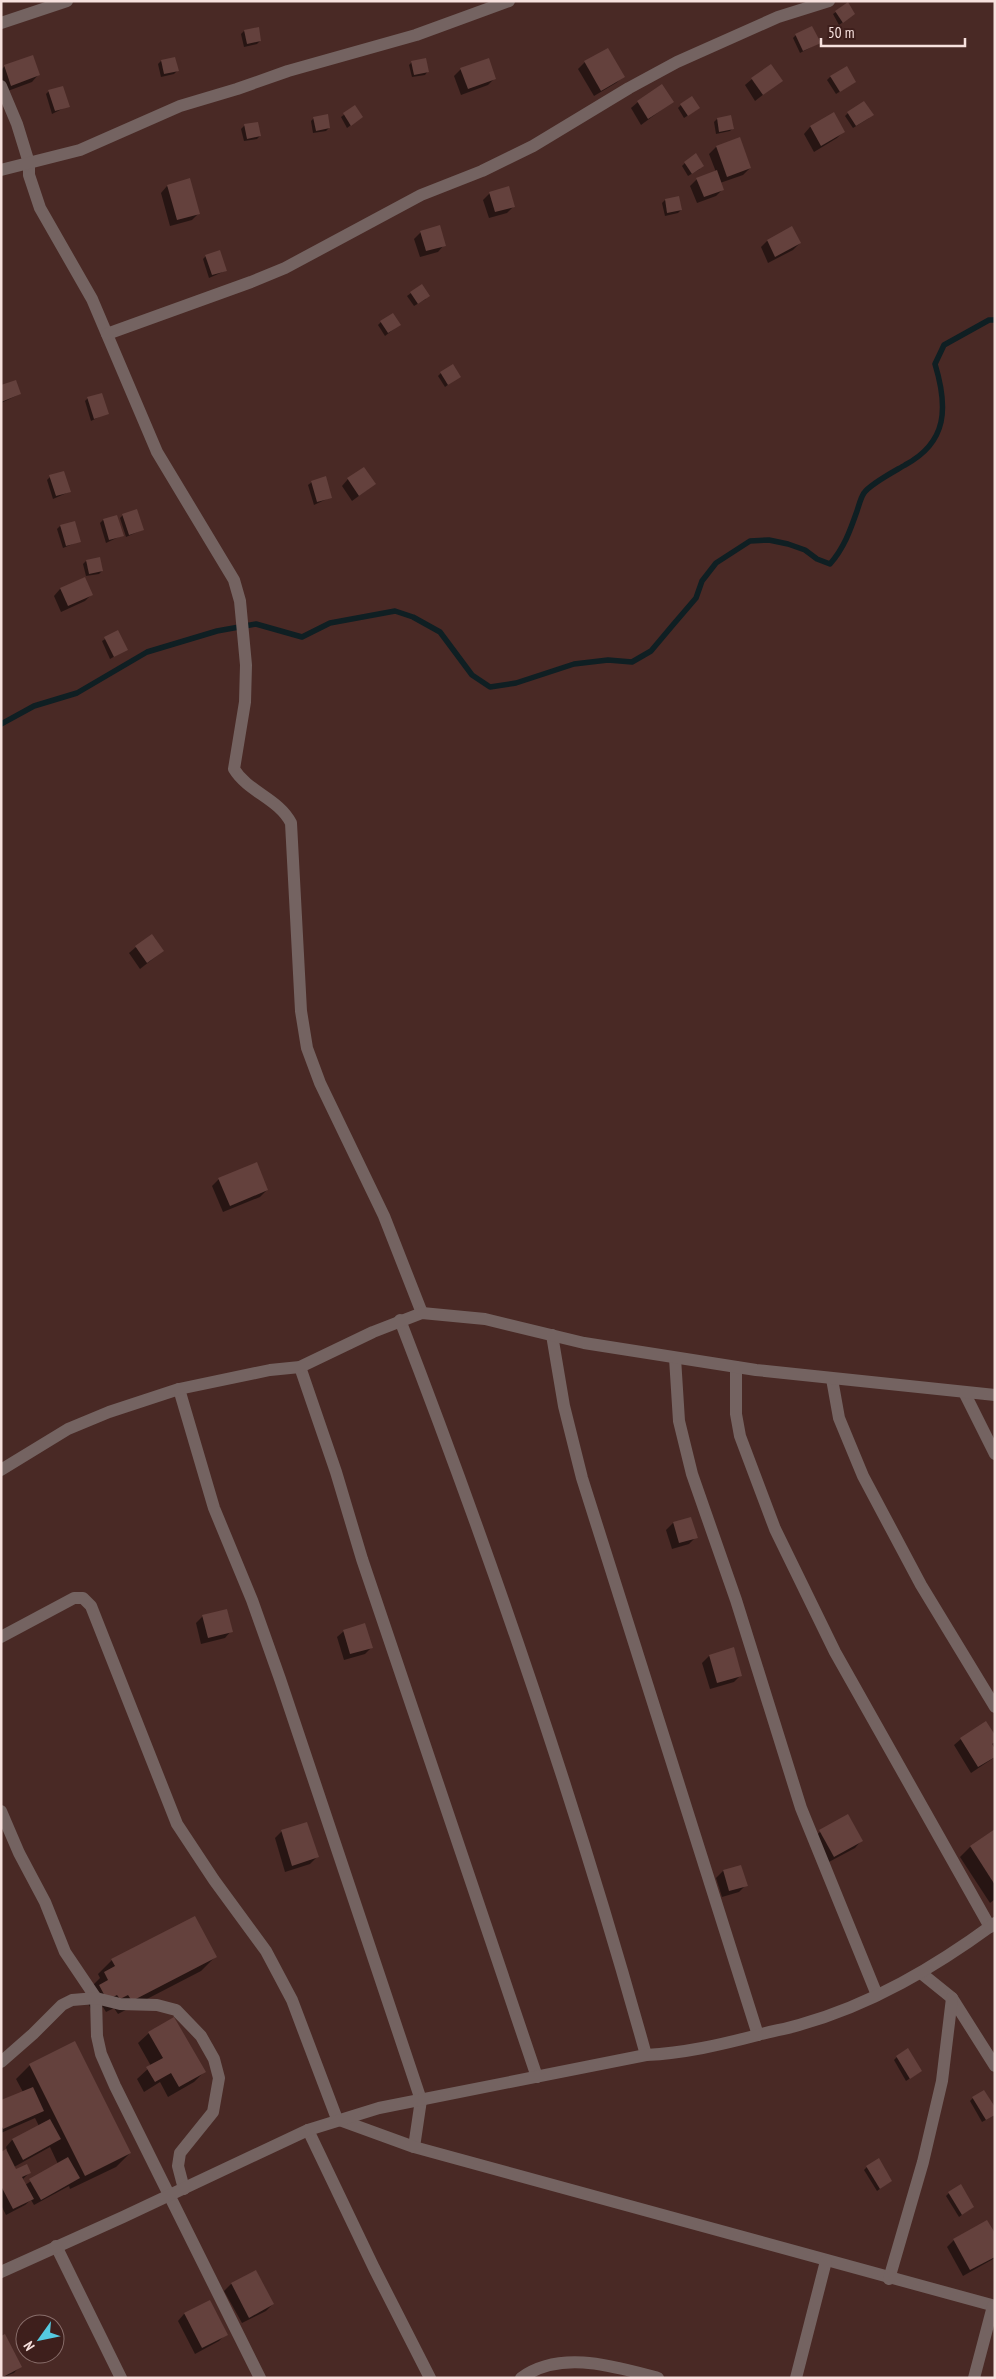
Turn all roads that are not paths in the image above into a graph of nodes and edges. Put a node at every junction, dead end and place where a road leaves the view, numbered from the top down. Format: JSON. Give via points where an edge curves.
{"nodes":[{"id":1,"x":67,"y":1,"type":"edge"},
{"id":2,"x":509,"y":1,"type":"edge"},
{"id":3,"x":829,"y":1,"type":"edge"},
{"id":4,"x":1,"y":23,"type":"edge"},
{"id":5,"x":1,"y":86,"type":"edge"},
{"id":6,"x":29,"y":163,"type":"junction"},
{"id":7,"x":1,"y":170,"type":"edge"},
{"id":8,"x":107,"y":334,"type":"junction"},
{"id":9,"x":422,"y":1313,"type":"junction"},
{"id":10,"x":400,"y":1320,"type":"junction"},
{"id":11,"x":552,"y":1334,"type":"junction"},
{"id":12,"x":675,"y":1358,"type":"junction"},
{"id":13,"x":300,"y":1367,"type":"junction"},
{"id":14,"x":736,"y":1367,"type":"junction"},
{"id":15,"x":832,"y":1379,"type":"junction"},
{"id":16,"x":179,"y":1389,"type":"junction"},
{"id":17,"x":964,"y":1392,"type":"junction"},
{"id":18,"x":995,"y":1395,"type":"edge"},
{"id":19,"x":995,"y":1454,"type":"edge"},
{"id":20,"x":1,"y":1470,"type":"edge"},
{"id":21,"x":1,"y":1637,"type":"edge"},
{"id":22,"x":995,"y":1707,"type":"edge"},
{"id":23,"x":1,"y":1811,"type":"edge"},
{"id":24,"x":993,"y":1925,"type":"edge"},
{"id":25,"x":921,"y":1973,"type":"junction"},
{"id":26,"x":877,"y":1995,"type":"junction"},
{"id":27,"x":96,"y":1998,"type":"junction"},
{"id":28,"x":952,"y":1998,"type":"junction"},
{"id":29,"x":758,"y":2035,"type":"junction"},
{"id":30,"x":646,"y":2055,"type":"junction"},
{"id":31,"x":1,"y":2062,"type":"edge"},
{"id":32,"x":995,"y":2066,"type":"edge"},
{"id":33,"x":538,"y":2077,"type":"junction"},
{"id":34,"x":421,"y":2100,"type":"junction"},
{"id":35,"x":337,"y":2119,"type":"junction"},
{"id":36,"x":308,"y":2130,"type":"junction"},
{"id":37,"x":414,"y":2147,"type":"junction"},
{"id":38,"x":184,"y":2189,"type":"junction"},
{"id":39,"x":170,"y":2195,"type":"junction"},
{"id":40,"x":56,"y":2246,"type":"junction"},
{"id":41,"x":826,"y":2261,"type":"junction"},
{"id":42,"x":1,"y":2272,"type":"edge"},
{"id":43,"x":889,"y":2279,"type":"junction"},
{"id":44,"x":994,"y":2306,"type":"edge"},
{"id":45,"x":121,"y":2378,"type":"edge"},
{"id":46,"x":260,"y":2378,"type":"edge"},
{"id":47,"x":430,"y":2378,"type":"edge"},
{"id":48,"x":521,"y":2378,"type":"edge"},
{"id":49,"x":658,"y":2378,"type":"edge"},
{"id":50,"x":796,"y":2378,"type":"edge"},
{"id":51,"x":974,"y":2378,"type":"edge"}],
"edges":[{"from":1,"to":4,"type":"street"},
{"from":2,"to":6,"type":"street","via":[[416,35],[180,106],[80,150]]},
{"from":3,"to":8,"type":"street","via":[[778,17],[677,62],[533,146],[421,195],[285,268]]},
{"from":5,"to":6,"type":"street"},
{"from":6,"to":7,"type":"street"},
{"from":6,"to":8,"type":"street","via":[[29,175],[40,208],[92,299]]},
{"from":8,"to":9,"type":"street","via":[[157,452],[234,580],[240,601],[246,665],[245,702],[234,769],[291,823],[300,1011],[307,1048],[320,1083],[384,1216]]},
{"from":9,"to":10,"type":"street"},
{"from":9,"to":11,"type":"street","via":[[485,1319]]},
{"from":10,"to":13,"type":"street"},
{"from":10,"to":30,"type":"street","via":[[562,1775]]},
{"from":11,"to":12,"type":"street","via":[[584,1343]]},
{"from":11,"to":29,"type":"street","via":[[564,1406],[582,1478]]},
{"from":12,"to":14,"type":"street"},
{"from":12,"to":26,"type":"street","via":[[679,1421],[692,1474],[736,1600],[801,1808]]},
{"from":13,"to":16,"type":"street"},
{"from":13,"to":33,"type":"street"},
{"from":14,"to":15,"type":"street"},
{"from":14,"to":24,"type":"street","via":[[736,1414],[740,1436],[775,1529],[835,1652]]},
{"from":15,"to":17,"type":"street"},
{"from":15,"to":22,"type":"street","via":[[839,1418],[863,1476],[922,1586]]},
{"from":16,"to":20,"type":"street","via":[[68,1429]]},
{"from":16,"to":34,"type":"street","via":[[214,1508],[280,1679]]},
{"from":17,"to":18,"type":"street"},
{"from":17,"to":19,"type":"street"},
{"from":21,"to":35,"type":"street","via":[[74,1598],[84,1598],[91,1606],[177,1824],[266,1952],[292,2000]]},
{"from":23,"to":27,"type":"street","via":[[65,1952]]},
{"from":24,"to":25,"type":"street"},
{"from":25,"to":26,"type":"street"},
{"from":25,"to":28,"type":"street"},
{"from":26,"to":29,"type":"street","via":[[800,2025]]},
{"from":27,"to":31,"type":"street","via":[[72,2000],[62,2005]]},
{"from":27,"to":38,"type":"street","via":[[176,2010],[201,2036],[214,2059],[219,2078],[213,2112],[180,2153],[178,2166]]},
{"from":27,"to":39,"type":"street","via":[[101,2054]]},
{"from":28,"to":32,"type":"street"},
{"from":28,"to":43,"type":"street","via":[[942,2081],[923,2162]]},
{"from":29,"to":30,"type":"street","via":[[676,2054]]},
{"from":30,"to":33,"type":"street"},
{"from":33,"to":34,"type":"street"},
{"from":34,"to":35,"type":"street"},
{"from":34,"to":37,"type":"street"},
{"from":35,"to":36,"type":"street"},
{"from":35,"to":37,"type":"street"},
{"from":36,"to":38,"type":"street"},
{"from":36,"to":47,"type":"street"},
{"from":37,"to":41,"type":"street"},
{"from":38,"to":39,"type":"street"},
{"from":39,"to":40,"type":"street"},
{"from":39,"to":46,"type":"street"},
{"from":40,"to":42,"type":"street"},
{"from":40,"to":45,"type":"street"},
{"from":41,"to":43,"type":"street"},
{"from":41,"to":50,"type":"street"},
{"from":43,"to":44,"type":"street"},
{"from":44,"to":51,"type":"street"},
{"from":48,"to":49,"type":"street","via":[[564,2362],[598,2362]]}]}
